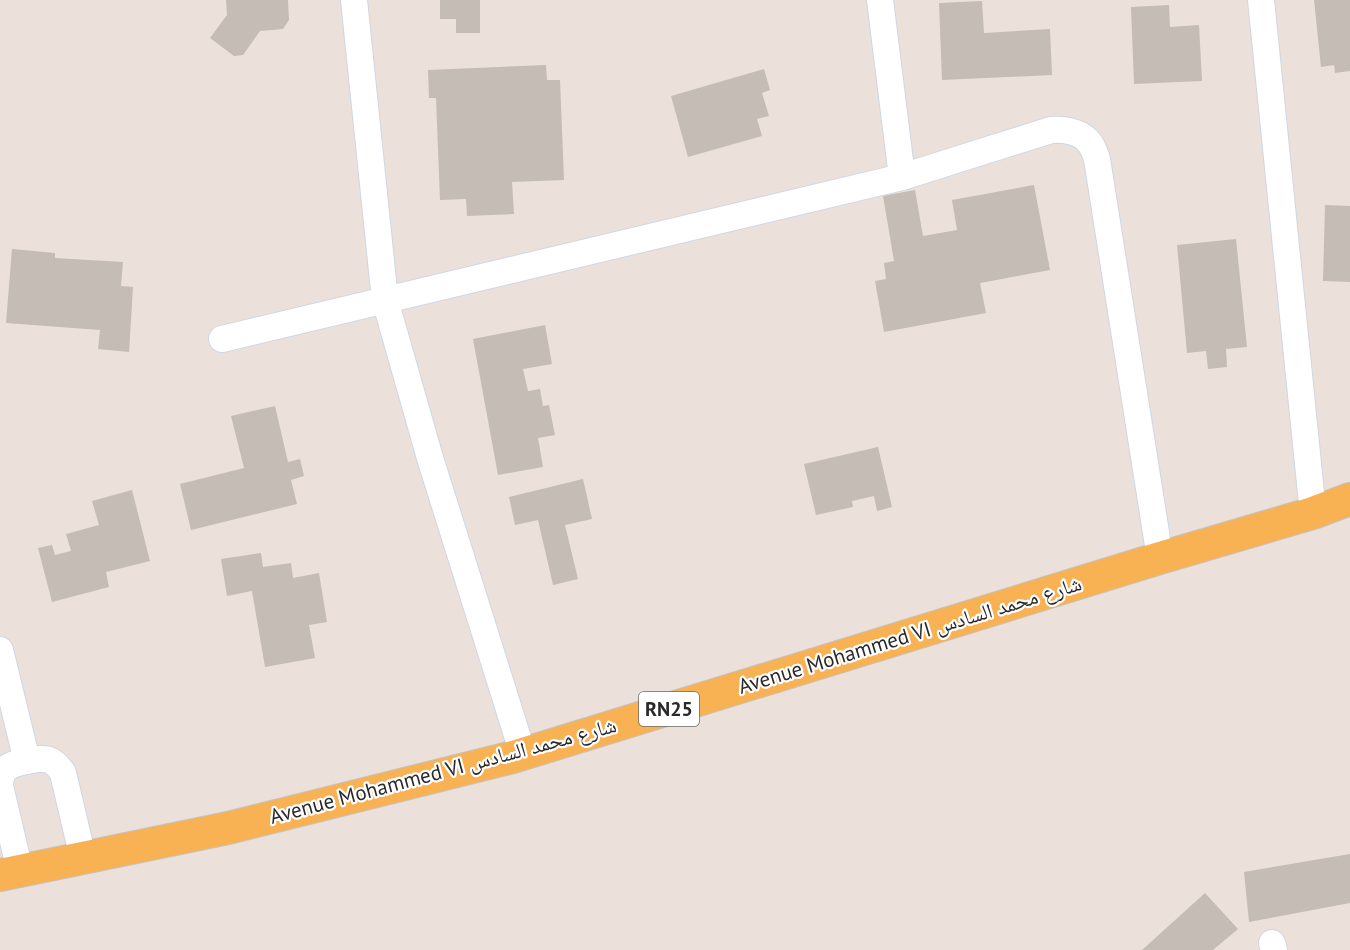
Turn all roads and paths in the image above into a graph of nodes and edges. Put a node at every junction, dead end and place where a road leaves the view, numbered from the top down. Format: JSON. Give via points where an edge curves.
{"nodes":[{"id":1,"x":354,"y":0,"type":"edge"},
{"id":2,"x":880,"y":0,"type":"edge"},
{"id":3,"x":1261,"y":0,"type":"edge"},
{"id":4,"x":902,"y":177,"type":"junction"},
{"id":5,"x":386,"y":300,"type":"junction"},
{"id":6,"x":222,"y":339,"type":"dead end"},
{"id":7,"x":1335,"y":506,"type":"edge"},
{"id":8,"x":1160,"y":558,"type":"junction"},
{"id":9,"x":0,"y":650,"type":"edge"},
{"id":10,"x":523,"y":754,"type":"junction"},
{"id":11,"x":27,"y":761,"type":"junction"},
{"id":12,"x":0,"y":784,"type":"edge"},
{"id":13,"x":83,"y":858,"type":"junction"},
{"id":14,"x":10,"y":873,"type":"edge"}],
"edges":[{"from":1,"to":5,"type":"street"},
{"from":2,"to":4,"type":"street"},
{"from":3,"to":7,"type":"street"},
{"from":4,"to":5,"type":"street"},
{"from":4,"to":8,"type":"street","via":[[1051,129],[1064,129],[1088,141],[1097,159]]},
{"from":5,"to":6,"type":"street"},
{"from":5,"to":10,"type":"street","via":[[429,458]]},
{"from":7,"to":8,"type":"main road","name":"Avenue Mohammed VI شارع محمد السادس","number":"RN25"},
{"from":8,"to":10,"type":"main road","name":"Avenue Mohammed VI شارع محمد السادس","number":"RN25"},
{"from":9,"to":11,"type":"street"},
{"from":10,"to":13,"type":"main road","name":"Avenue Mohammed VI شارع محمد السادس","number":"RN25","via":[[228,828]]},
{"from":11,"to":12,"type":"street","via":[[4,770]]},
{"from":11,"to":13,"type":"street","via":[[43,758],[55,763],[63,773]]},
{"from":12,"to":14,"type":"street"},
{"from":13,"to":14,"type":"main road","name":"Avenue Mohammed VI شارع محمد السادس","number":"RN25"}]}
